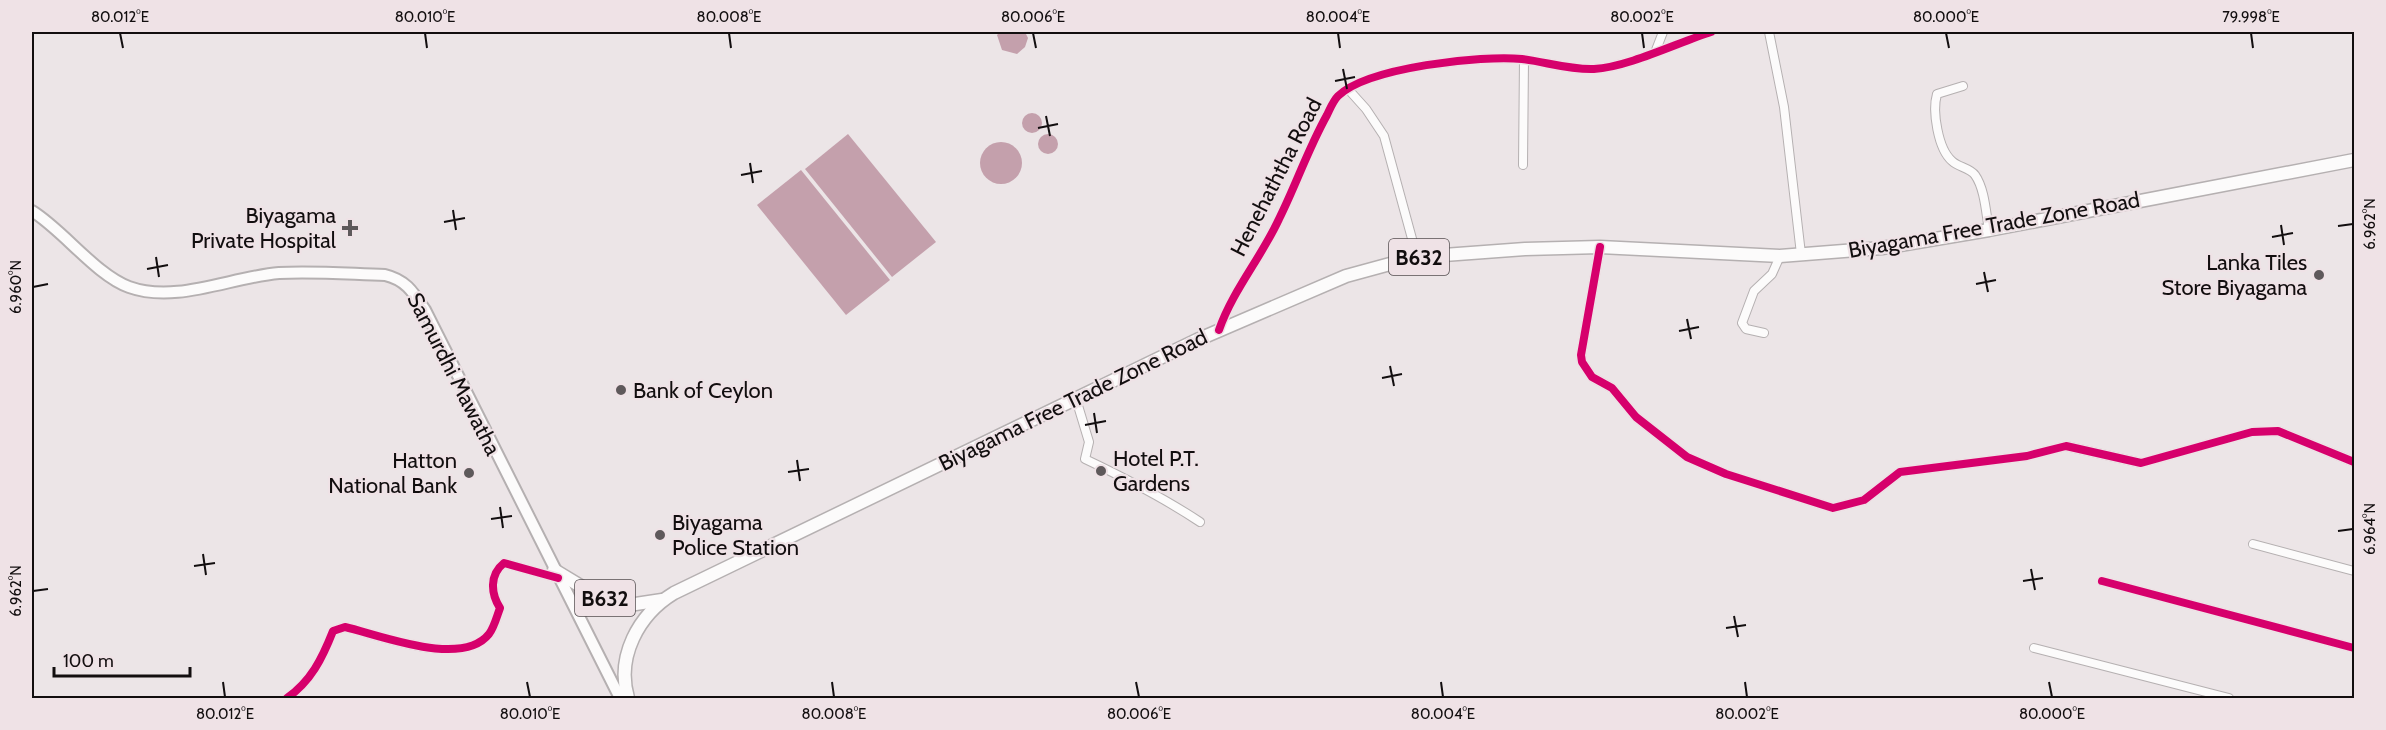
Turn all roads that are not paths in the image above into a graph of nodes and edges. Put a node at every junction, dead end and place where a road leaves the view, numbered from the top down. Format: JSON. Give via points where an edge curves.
{"nodes":[{"id":1,"x":1663,"y":32,"type":"edge"},
{"id":2,"x":1711,"y":32,"type":"edge"},
{"id":3,"x":1769,"y":32,"type":"edge"},
{"id":4,"x":1656,"y":50,"type":"junction"},
{"id":5,"x":1524,"y":59,"type":"junction"},
{"id":6,"x":1963,"y":86,"type":"dead end"},
{"id":7,"x":1348,"y":89,"type":"junction"},
{"id":8,"x":2355,"y":160,"type":"edge"},
{"id":9,"x":1523,"y":165,"type":"dead end"},
{"id":10,"x":32,"y":211,"type":"edge"},
{"id":11,"x":1989,"y":230,"type":"junction"},
{"id":12,"x":1600,"y":247,"type":"junction"},
{"id":13,"x":1800,"y":254,"type":"junction"},
{"id":14,"x":1780,"y":256,"type":"junction"},
{"id":15,"x":1417,"y":257,"type":"junction"},
{"id":16,"x":1219,"y":330,"type":"junction"},
{"id":17,"x":1764,"y":333,"type":"dead end"},
{"id":18,"x":1076,"y":399,"type":"junction"},
{"id":19,"x":2355,"y":462,"type":"edge"},
{"id":20,"x":1200,"y":522,"type":"dead end"},
{"id":21,"x":2253,"y":544,"type":"dead end"},
{"id":22,"x":2355,"y":571,"type":"edge"},
{"id":23,"x":556,"y":574,"type":"junction"},
{"id":24,"x":2102,"y":581,"type":"dead end"},
{"id":25,"x":662,"y":600,"type":"junction"},
{"id":26,"x":2034,"y":648,"type":"dead end"},
{"id":27,"x":2355,"y":648,"type":"edge"},
{"id":28,"x":287,"y":699,"type":"edge"},
{"id":29,"x":620,"y":699,"type":"edge"},
{"id":30,"x":628,"y":699,"type":"edge"},
{"id":31,"x":2229,"y":699,"type":"edge"}],
"edges":[{"from":1,"to":4,"type":"street"},
{"from":2,"to":4,"type":"street","name":"Henehaththa Road"},
{"from":3,"to":13,"type":"street","via":[[1784,107]]},
{"from":4,"to":5,"type":"street","name":"Henehaththa Road","via":[[1615,66],[1593,69]]},
{"from":5,"to":7,"type":"street","name":"Henehaththa Road","via":[[1405,69],[1382,73]]},
{"from":5,"to":9,"type":"street"},
{"from":6,"to":11,"type":"street","via":[[1937,94],[1940,136],[1952,161],[1974,173],[1979,182]]},
{"from":7,"to":15,"type":"street","via":[[1384,136]]},
{"from":7,"to":16,"type":"street","name":"Henehaththa Road","via":[[1337,97],[1322,124],[1280,218],[1228,302]]},
{"from":8,"to":11,"type":"main road","name":"Biyagama Free Trade Zone Road","number":"B632"},
{"from":10,"to":23,"type":"main road","name":"Samurdhi Mawatha","via":[[110,275],[128,287],[144,291],[187,290],[279,273],[384,275],[408,285],[425,310]]},
{"from":11,"to":13,"type":"main road","name":"Biyagama Free Trade Zone Road","number":"B632","via":[[1882,248]]},
{"from":12,"to":14,"type":"main road","name":"Biyagama Free Trade Zone Road","number":"B632"},
{"from":12,"to":15,"type":"main road","name":"Biyagama Free Trade Zone Road","number":"B632"},
{"from":12,"to":19,"type":"street","via":[[1581,355],[1592,377],[1612,388],[1636,417],[1687,457],[1810,503],[1833,508],[1864,500],[1900,472],[2027,456],[2066,446],[2141,463],[2252,432],[2278,431]]},
{"from":13,"to":14,"type":"main road","name":"Biyagama Free Trade Zone Road","number":"B632"},
{"from":14,"to":17,"type":"street","via":[[1772,274],[1754,291],[1742,323],[1746,329]]},
{"from":15,"to":16,"type":"main road","name":"Biyagama Free Trade Zone Road","number":"B632","via":[[1346,276]]},
{"from":16,"to":18,"type":"main road","name":"Biyagama Free Trade Zone Road","number":"B632"},
{"from":18,"to":20,"type":"street","via":[[1089,442],[1085,459],[1135,482]]},
{"from":18,"to":25,"type":"main road","name":"Biyagama Free Trade Zone Road","number":"B632"},
{"from":21,"to":22,"type":"street"},
{"from":23,"to":25,"type":"main road","name":"Biyagama Free Trade Zone Road","number":"B632","via":[[597,596],[629,605]]},
{"from":23,"to":28,"type":"street","via":[[504,563],[499,567],[492,596],[500,608],[489,635],[465,650],[439,650],[345,627],[333,631],[322,661],[302,688]]},
{"from":23,"to":29,"type":"main road","name":"Samurdhi Mawatha"},
{"from":24,"to":27,"type":"street"},
{"from":25,"to":30,"type":"main road","name":"Biyagama Free Trade Zone Road","number":"B632","via":[[637,626],[623,681]]},
{"from":26,"to":31,"type":"street"}]}
